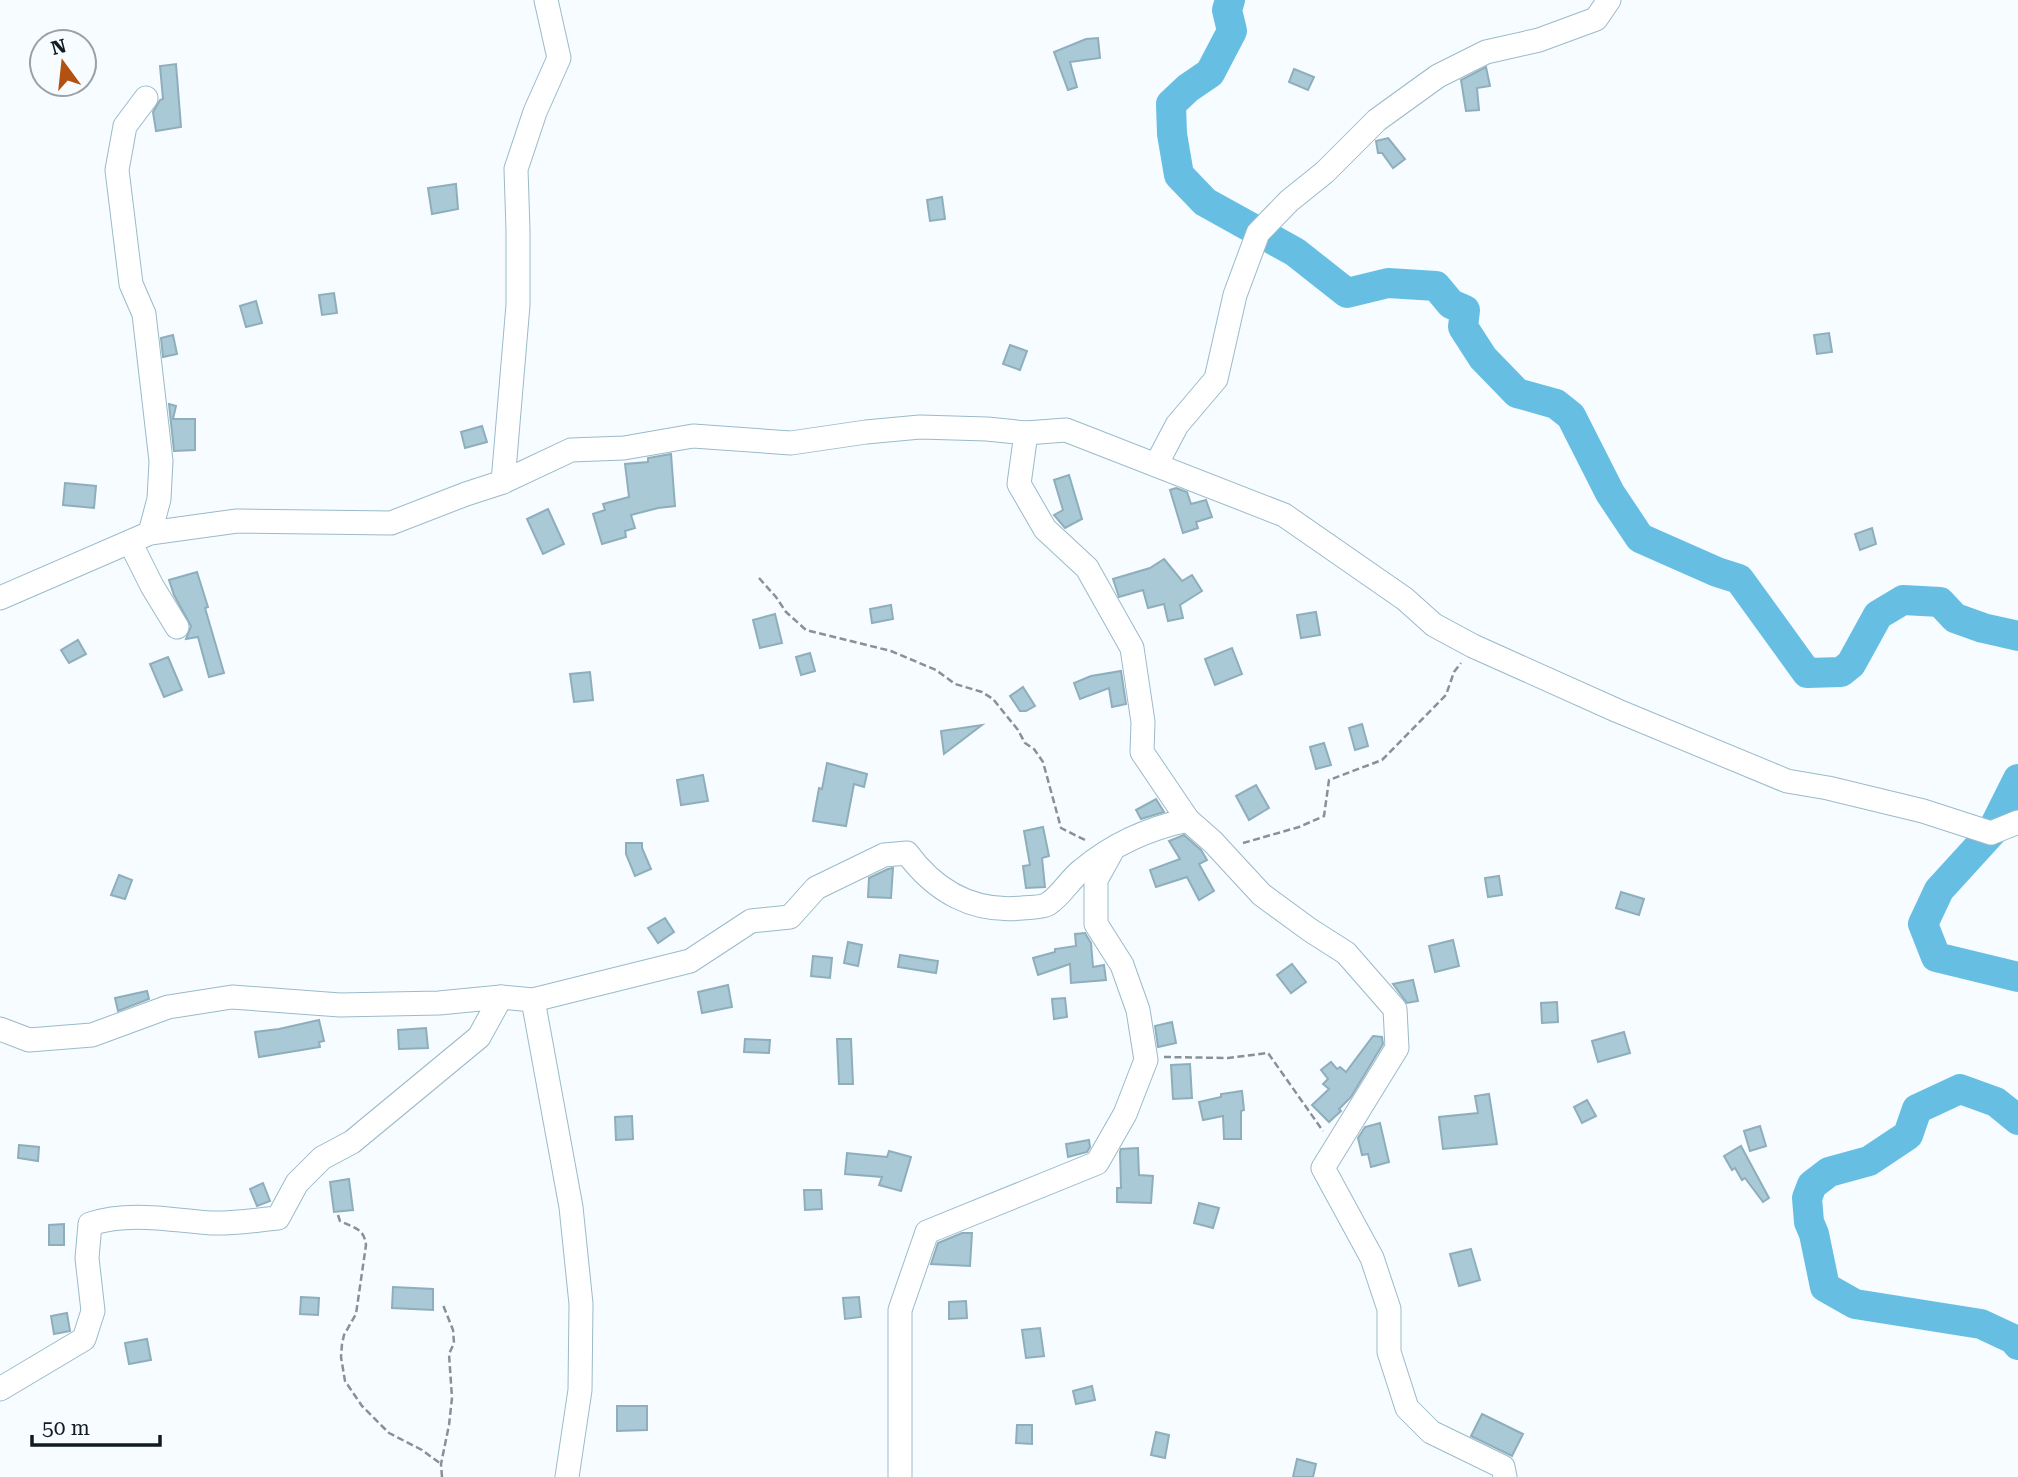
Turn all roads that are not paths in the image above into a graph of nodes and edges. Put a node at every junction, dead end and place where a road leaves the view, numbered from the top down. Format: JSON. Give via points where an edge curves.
{"nodes":[{"id":1,"x":546,"y":0,"type":"edge"},
{"id":2,"x":1609,"y":0,"type":"edge"},
{"id":3,"x":146,"y":98,"type":"dead end"},
{"id":4,"x":1026,"y":433,"type":"junction"},
{"id":5,"x":1156,"y":465,"type":"junction"},
{"id":6,"x":503,"y":482,"type":"junction"},
{"id":7,"x":140,"y":537,"type":"junction"},
{"id":8,"x":0,"y":598,"type":"edge"},
{"id":9,"x":177,"y":626,"type":"dead end"},
{"id":10,"x":1188,"y":820,"type":"junction"},
{"id":11,"x":2018,"y":822,"type":"edge"},
{"id":12,"x":1114,"y":847,"type":"junction"},
{"id":13,"x":501,"y":997,"type":"junction"},
{"id":14,"x":533,"y":1000,"type":"junction"},
{"id":15,"x":0,"y":1029,"type":"edge"},
{"id":16,"x":0,"y":1389,"type":"edge"},
{"id":17,"x":567,"y":1477,"type":"edge"},
{"id":18,"x":900,"y":1477,"type":"edge"},
{"id":19,"x":1505,"y":1477,"type":"edge"}],
"edges":[{"from":1,"to":6,"type":"street","via":[[559,58],[516,169],[518,305]]},
{"from":2,"to":5,"type":"street","via":[[1596,19],[1539,40],[1486,52],[1438,76],[1377,120],[1289,201],[1258,233],[1235,295],[1216,379],[1177,425]]},
{"from":3,"to":7,"type":"street","via":[[125,126],[117,170],[131,284],[145,314],[161,461],[159,499]]},
{"from":4,"to":5,"type":"street","via":[[1066,430]]},
{"from":4,"to":6,"type":"street","via":[[920,427],[791,443],[693,436],[624,448],[571,450]]},
{"from":4,"to":10,"type":"street","via":[[1019,484],[1045,529],[1087,568],[1132,648],[1143,722],[1142,752]]},
{"from":5,"to":11,"type":"street","via":[[1284,515],[1405,599],[1434,625],[1473,646],[1787,781],[1923,811],[1991,833]]},
{"from":6,"to":7,"type":"street","via":[[391,523],[237,521]]},
{"from":7,"to":8,"type":"street"},
{"from":7,"to":9,"type":"street","via":[[152,586]]},
{"from":10,"to":12,"type":"street"},
{"from":10,"to":19,"type":"street","via":[[1262,895],[1346,953],[1395,1009],[1397,1048],[1323,1168],[1372,1258],[1389,1309],[1389,1352],[1407,1408],[1431,1432],[1503,1467]]},
{"from":12,"to":14,"type":"street","via":[[1080,871],[1046,905],[1011,909],[976,905],[945,891],[906,853],[884,855],[816,888],[790,917],[751,921],[690,961]]},
{"from":12,"to":18,"type":"street","via":[[1096,880],[1096,924],[1122,965],[1138,1010],[1146,1060],[1125,1114],[1097,1163],[927,1232],[900,1310]]},
{"from":13,"to":14,"type":"street"},
{"from":13,"to":15,"type":"street","via":[[340,1005],[232,997],[168,1007],[92,1035],[29,1040]]},
{"from":13,"to":16,"type":"street","via":[[479,1037],[352,1142],[322,1158],[297,1183],[278,1218],[214,1223],[109,1218],[90,1224],[87,1258],[93,1311],[84,1339]]},
{"from":14,"to":17,"type":"street","via":[[570,1207],[581,1304],[580,1390]]}]}
